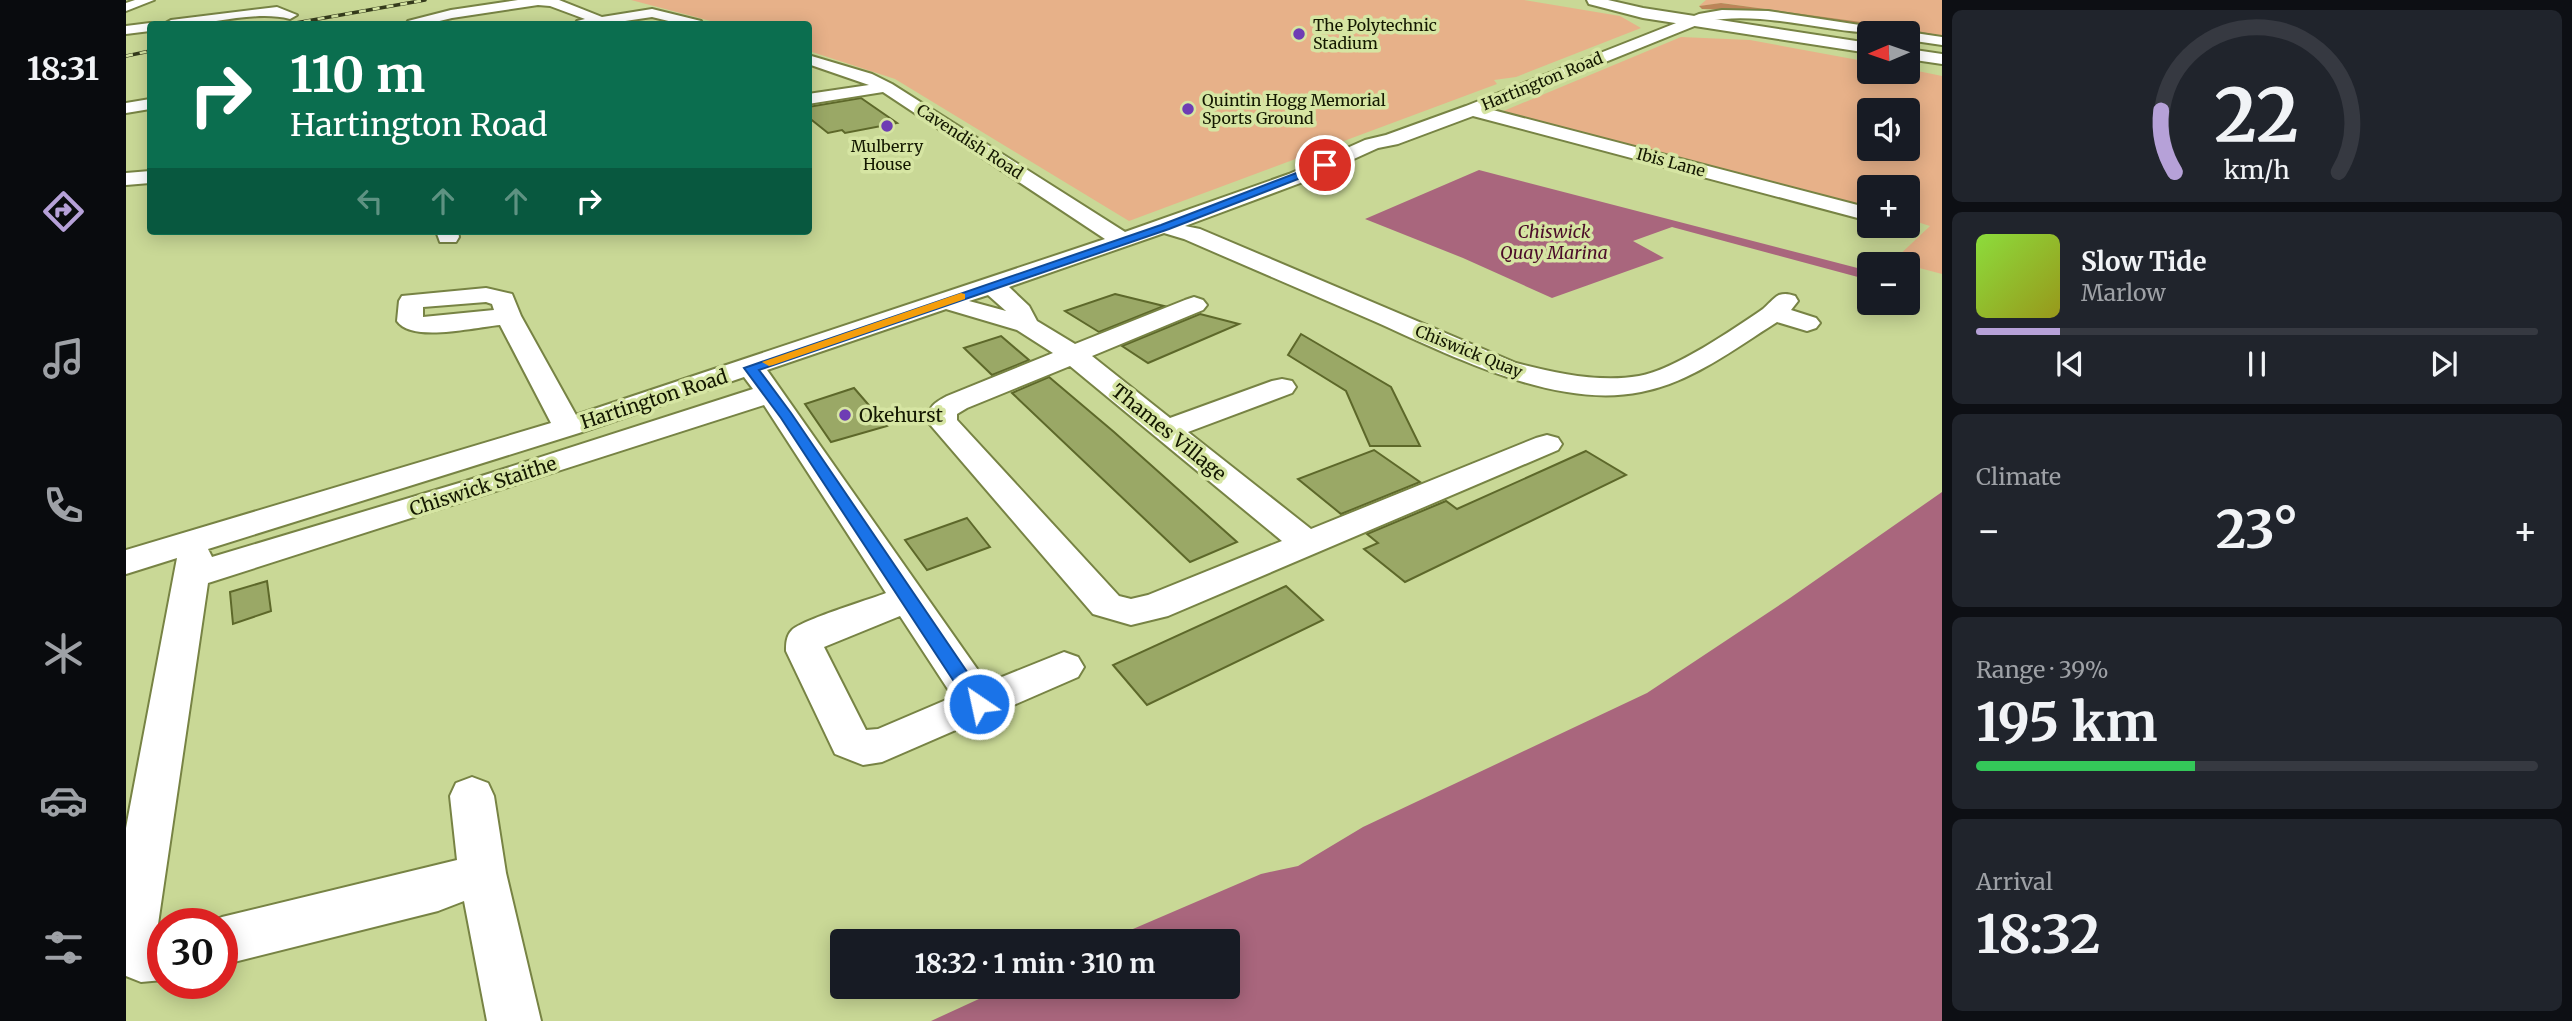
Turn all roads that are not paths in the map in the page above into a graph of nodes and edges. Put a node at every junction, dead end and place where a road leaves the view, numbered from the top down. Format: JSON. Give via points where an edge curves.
{"nodes":[{"id":1,"x":148,"y":0,"type":"edge"},
{"id":2,"x":1590,"y":1,"type":"edge"},
{"id":3,"x":126,"y":7,"type":"edge"},
{"id":4,"x":290,"y":15,"type":"dead end"},
{"id":5,"x":1698,"y":19,"type":"junction"},
{"id":6,"x":195,"y":21,"type":"edge"},
{"id":7,"x":424,"y":21,"type":"edge"},
{"id":8,"x":601,"y":21,"type":"joint"},
{"id":9,"x":683,"y":21,"type":"edge"},
{"id":10,"x":147,"y":27,"type":"edge"},
{"id":11,"x":1857,"y":29,"type":"edge"},
{"id":12,"x":126,"y":30,"type":"edge"},
{"id":13,"x":1920,"y":38,"type":"edge"},
{"id":14,"x":1942,"y":41,"type":"edge"},
{"id":15,"x":1857,"y":46,"type":"edge"},
{"id":16,"x":1920,"y":56,"type":"edge"},
{"id":17,"x":812,"y":60,"type":"edge"},
{"id":18,"x":1942,"y":60,"type":"edge"},
{"id":19,"x":887,"y":86,"type":"junction"},
{"id":20,"x":812,"y":98,"type":"edge"},
{"id":21,"x":147,"y":104,"type":"edge"},
{"id":22,"x":126,"y":108,"type":"edge"},
{"id":23,"x":1472,"y":110,"type":"junction"},
{"id":24,"x":147,"y":177,"type":"edge"},
{"id":25,"x":126,"y":178,"type":"edge"},
{"id":26,"x":1857,"y":212,"type":"edge"},
{"id":27,"x":1165,"y":227,"type":"junction"},
{"id":28,"x":1124,"y":241,"type":"junction"},
{"id":29,"x":992,"y":285,"type":"junction"},
{"id":30,"x":406,"y":294,"type":"dead end"},
{"id":31,"x":949,"y":301,"type":"junction"},
{"id":32,"x":1194,"y":305,"type":"dead end"},
{"id":33,"x":1807,"y":323,"type":"dead end"},
{"id":34,"x":1026,"y":325,"type":"junction"},
{"id":35,"x":1071,"y":353,"type":"junction"},
{"id":36,"x":751,"y":368,"type":"junction"},
{"id":37,"x":1282,"y":387,"type":"dead end"},
{"id":38,"x":771,"y":393,"type":"junction"},
{"id":39,"x":568,"y":427,"type":"junction"},
{"id":40,"x":1167,"y":429,"type":"junction"},
{"id":41,"x":1547,"y":444,"type":"dead end"},
{"id":42,"x":1308,"y":544,"type":"junction"},
{"id":43,"x":195,"y":558,"type":"junction"},
{"id":44,"x":126,"y":562,"type":"edge"},
{"id":45,"x":909,"y":598,"type":"junction"},
{"id":46,"x":1064,"y":667,"type":"dead end"},
{"id":47,"x":979,"y":704,"type":"junction"},
{"id":48,"x":472,"y":796,"type":"dead end"},
{"id":49,"x":482,"y":873,"type":"junction"},
{"id":50,"x":238,"y":937,"type":"edge"},
{"id":51,"x":147,"y":956,"type":"edge"},
{"id":52,"x":514,"y":1021,"type":"edge"}],
"edges":[{"from":1,"to":3,"type":"street"},
{"from":2,"to":5,"type":"highway"},
{"from":4,"to":6,"type":"street","via":[[277,11]]},
{"from":5,"to":11,"type":"street","name":"Hartington Road","via":[[1747,14]]},
{"from":5,"to":15,"type":"highway"},
{"from":5,"to":23,"type":"street","name":"Hartington Road"},
{"from":7,"to":8,"type":"street","via":[[538,1]]},
{"from":8,"to":9,"type":"street","via":[[652,13]]},
{"from":10,"to":12,"type":"street"},
{"from":13,"to":14,"type":"street"},
{"from":16,"to":18,"type":"highway"},
{"from":17,"to":19,"type":"street","name":"Cavendish Road"},
{"from":19,"to":20,"type":"street"},
{"from":19,"to":28,"type":"street","name":"Cavendish Road"},
{"from":21,"to":22,"type":"street"},
{"from":23,"to":26,"type":"street","name":"Ibis Lane"},
{"from":23,"to":27,"type":"street","name":"Hartington Road","via":[[1391,140],[1385,148],[1335,162]]},
{"from":24,"to":25,"type":"street"},
{"from":27,"to":28,"type":"street","name":"Hartington Road"},
{"from":27,"to":33,"type":"street","name":"Chiswick Quay","via":[[1192,234],[1506,369],[1553,381],[1613,386],[1655,381],[1780,307]]},
{"from":28,"to":29,"type":"street","name":"Hartington Road"},
{"from":29,"to":31,"type":"street","name":"Hartington Road"},
{"from":29,"to":34,"type":"street","name":"Thames Village","via":[[1020,311]]},
{"from":30,"to":39,"type":"street","via":[[410,321],[416,325],[508,316]]},
{"from":31,"to":34,"type":"street","name":"Thames Village"},
{"from":31,"to":36,"type":"street","name":"Hartington Road"},
{"from":32,"to":35,"type":"street"},
{"from":34,"to":35,"type":"street","name":"Thames Village"},
{"from":35,"to":40,"type":"street","name":"Thames Village"},
{"from":35,"to":42,"type":"street","via":[[957,402],[943,410],[942,421],[1106,605],[1131,612],[1156,607]]},
{"from":36,"to":38,"type":"street"},
{"from":36,"to":39,"type":"street","name":"Hartington Road"},
{"from":37,"to":40,"type":"street"},
{"from":38,"to":43,"type":"street","name":"Chiswick Staithe","via":[[477,488]]},
{"from":38,"to":45,"type":"street"},
{"from":39,"to":43,"type":"street","name":"Hartington Road"},
{"from":40,"to":42,"type":"street","name":"Thames Village"},
{"from":41,"to":42,"type":"street"},
{"from":43,"to":44,"type":"street","name":"Hartington Road"},
{"from":43,"to":51,"type":"street","via":[[129,946]]},
{"from":45,"to":47,"type":"street"},
{"from":45,"to":47,"type":"street","via":[[805,640],[805,651],[850,742],[863,748],[882,745]]},
{"from":46,"to":47,"type":"street"},
{"from":48,"to":49,"type":"street"},
{"from":49,"to":50,"type":"street","via":[[438,889]]},
{"from":49,"to":52,"type":"street"}]}
